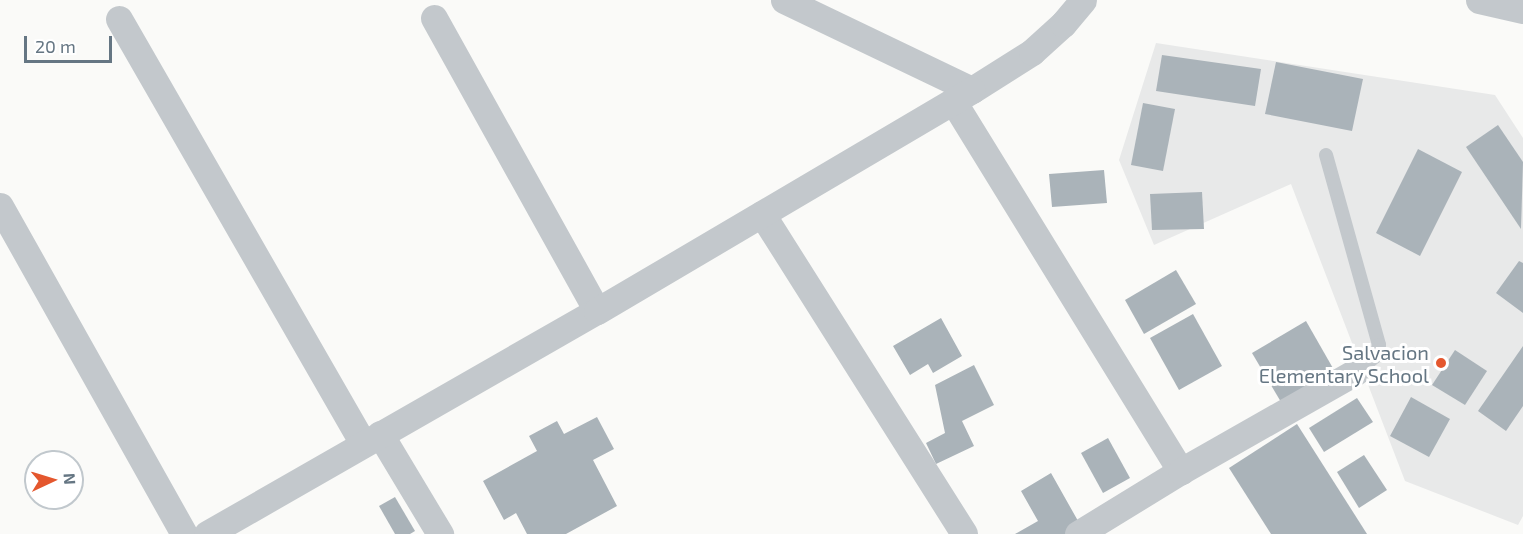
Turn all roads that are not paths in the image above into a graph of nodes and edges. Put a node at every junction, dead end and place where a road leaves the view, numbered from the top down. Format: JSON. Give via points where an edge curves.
{"nodes":[{"id":1,"x":1083,"y":0,"type":"edge"},
{"id":2,"x":1479,"y":0,"type":"edge"},
{"id":3,"x":797,"y":3,"type":"edge"},
{"id":4,"x":1523,"y":10,"type":"edge"},
{"id":5,"x":434,"y":18,"type":"dead end"},
{"id":6,"x":119,"y":19,"type":"dead end"},
{"id":7,"x":962,"y":95,"type":"junction"},
{"id":8,"x":1326,"y":155,"type":"dead end"},
{"id":9,"x":0,"y":206,"type":"edge"},
{"id":10,"x":762,"y":214,"type":"junction"},
{"id":11,"x":597,"y":311,"type":"junction"},
{"id":12,"x":1357,"y":371,"type":"joint"},
{"id":13,"x":372,"y":439,"type":"junction"},
{"id":14,"x":1181,"y":471,"type":"junction"},
{"id":15,"x":184,"y":534,"type":"edge"},
{"id":16,"x":207,"y":534,"type":"edge"},
{"id":17,"x":440,"y":534,"type":"edge"},
{"id":18,"x":964,"y":534,"type":"edge"},
{"id":19,"x":1078,"y":534,"type":"edge"}],
"edges":[{"from":1,"to":7,"type":"street","via":[[1032,52]]},
{"from":2,"to":4,"type":"street"},
{"from":3,"to":7,"type":"street"},
{"from":5,"to":11,"type":"street"},
{"from":6,"to":13,"type":"street"},
{"from":7,"to":10,"type":"street"},
{"from":7,"to":14,"type":"street"},
{"from":8,"to":12,"type":"lane","via":[[1379,345],[1376,356]]},
{"from":9,"to":15,"type":"street"},
{"from":10,"to":11,"type":"street"},
{"from":10,"to":18,"type":"street"},
{"from":11,"to":13,"type":"street"},
{"from":12,"to":14,"type":"street"},
{"from":13,"to":16,"type":"street"},
{"from":13,"to":17,"type":"street"},
{"from":14,"to":19,"type":"street"}]}
